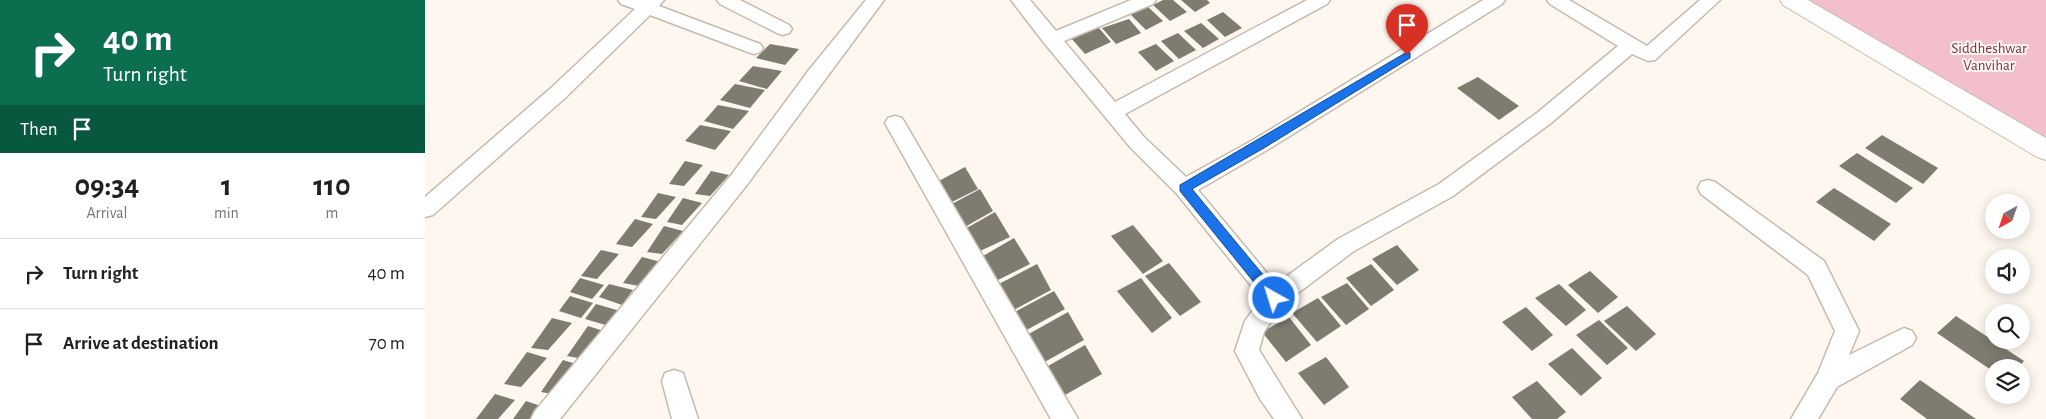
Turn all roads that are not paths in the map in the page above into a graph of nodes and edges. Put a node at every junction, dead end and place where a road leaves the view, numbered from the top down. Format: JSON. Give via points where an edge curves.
{"nodes":[{"id":1,"x":627,"y":0,"type":"edge"},
{"id":2,"x":726,"y":0,"type":"edge"},
{"id":3,"x":875,"y":0,"type":"edge"},
{"id":4,"x":1020,"y":0,"type":"edge"},
{"id":5,"x":1147,"y":0,"type":"edge"},
{"id":6,"x":1321,"y":0,"type":"edge"},
{"id":7,"x":1496,"y":0,"type":"edge"},
{"id":8,"x":1556,"y":0,"type":"edge"},
{"id":9,"x":1711,"y":0,"type":"edge"},
{"id":10,"x":1791,"y":0,"type":"edge"},
{"id":11,"x":651,"y":4,"type":"edge"},
{"id":12,"x":783,"y":29,"type":"dead end"},
{"id":13,"x":1051,"y":40,"type":"junction"},
{"id":14,"x":1631,"y":45,"type":"junction"},
{"id":15,"x":754,"y":48,"type":"dead end"},
{"id":16,"x":1114,"y":111,"type":"junction"},
{"id":17,"x":895,"y":123,"type":"dead end"},
{"id":18,"x":2046,"y":150,"type":"edge"},
{"id":19,"x":1184,"y":188,"type":"junction"},
{"id":20,"x":1708,"y":188,"type":"dead end"},
{"id":21,"x":425,"y":209,"type":"edge"},
{"id":22,"x":1274,"y":298,"type":"junction"},
{"id":23,"x":1904,"y":338,"type":"dead end"},
{"id":24,"x":1829,"y":379,"type":"junction"},
{"id":25,"x":673,"y":381,"type":"dead end"},
{"id":26,"x":544,"y":419,"type":"edge"},
{"id":27,"x":685,"y":419,"type":"edge"},
{"id":28,"x":1065,"y":419,"type":"edge"},
{"id":29,"x":1289,"y":419,"type":"edge"},
{"id":30,"x":1804,"y":419,"type":"edge"}],
"edges":[{"from":1,"to":11,"type":"street"},
{"from":2,"to":12,"type":"street"},
{"from":3,"to":26,"type":"street","via":[[739,180]]},
{"from":4,"to":13,"type":"street"},
{"from":5,"to":13,"type":"street"},
{"from":6,"to":16,"type":"street"},
{"from":7,"to":19,"type":"street"},
{"from":8,"to":14,"type":"street"},
{"from":9,"to":14,"type":"street","via":[[1649,56]]},
{"from":10,"to":18,"type":"street"},
{"from":11,"to":15,"type":"street"},
{"from":11,"to":21,"type":"street","via":[[558,94]]},
{"from":13,"to":16,"type":"street"},
{"from":14,"to":22,"type":"street","via":[[1545,118],[1446,190],[1347,245]]},
{"from":16,"to":19,"type":"street","via":[[1137,142]]},
{"from":17,"to":28,"type":"street"},
{"from":19,"to":22,"type":"street"},
{"from":20,"to":24,"type":"street","via":[[1816,268],[1847,331]]},
{"from":22,"to":29,"type":"street","via":[[1253,328],[1247,351]]},
{"from":23,"to":24,"type":"street"},
{"from":24,"to":30,"type":"street"},
{"from":25,"to":27,"type":"street"}]}
